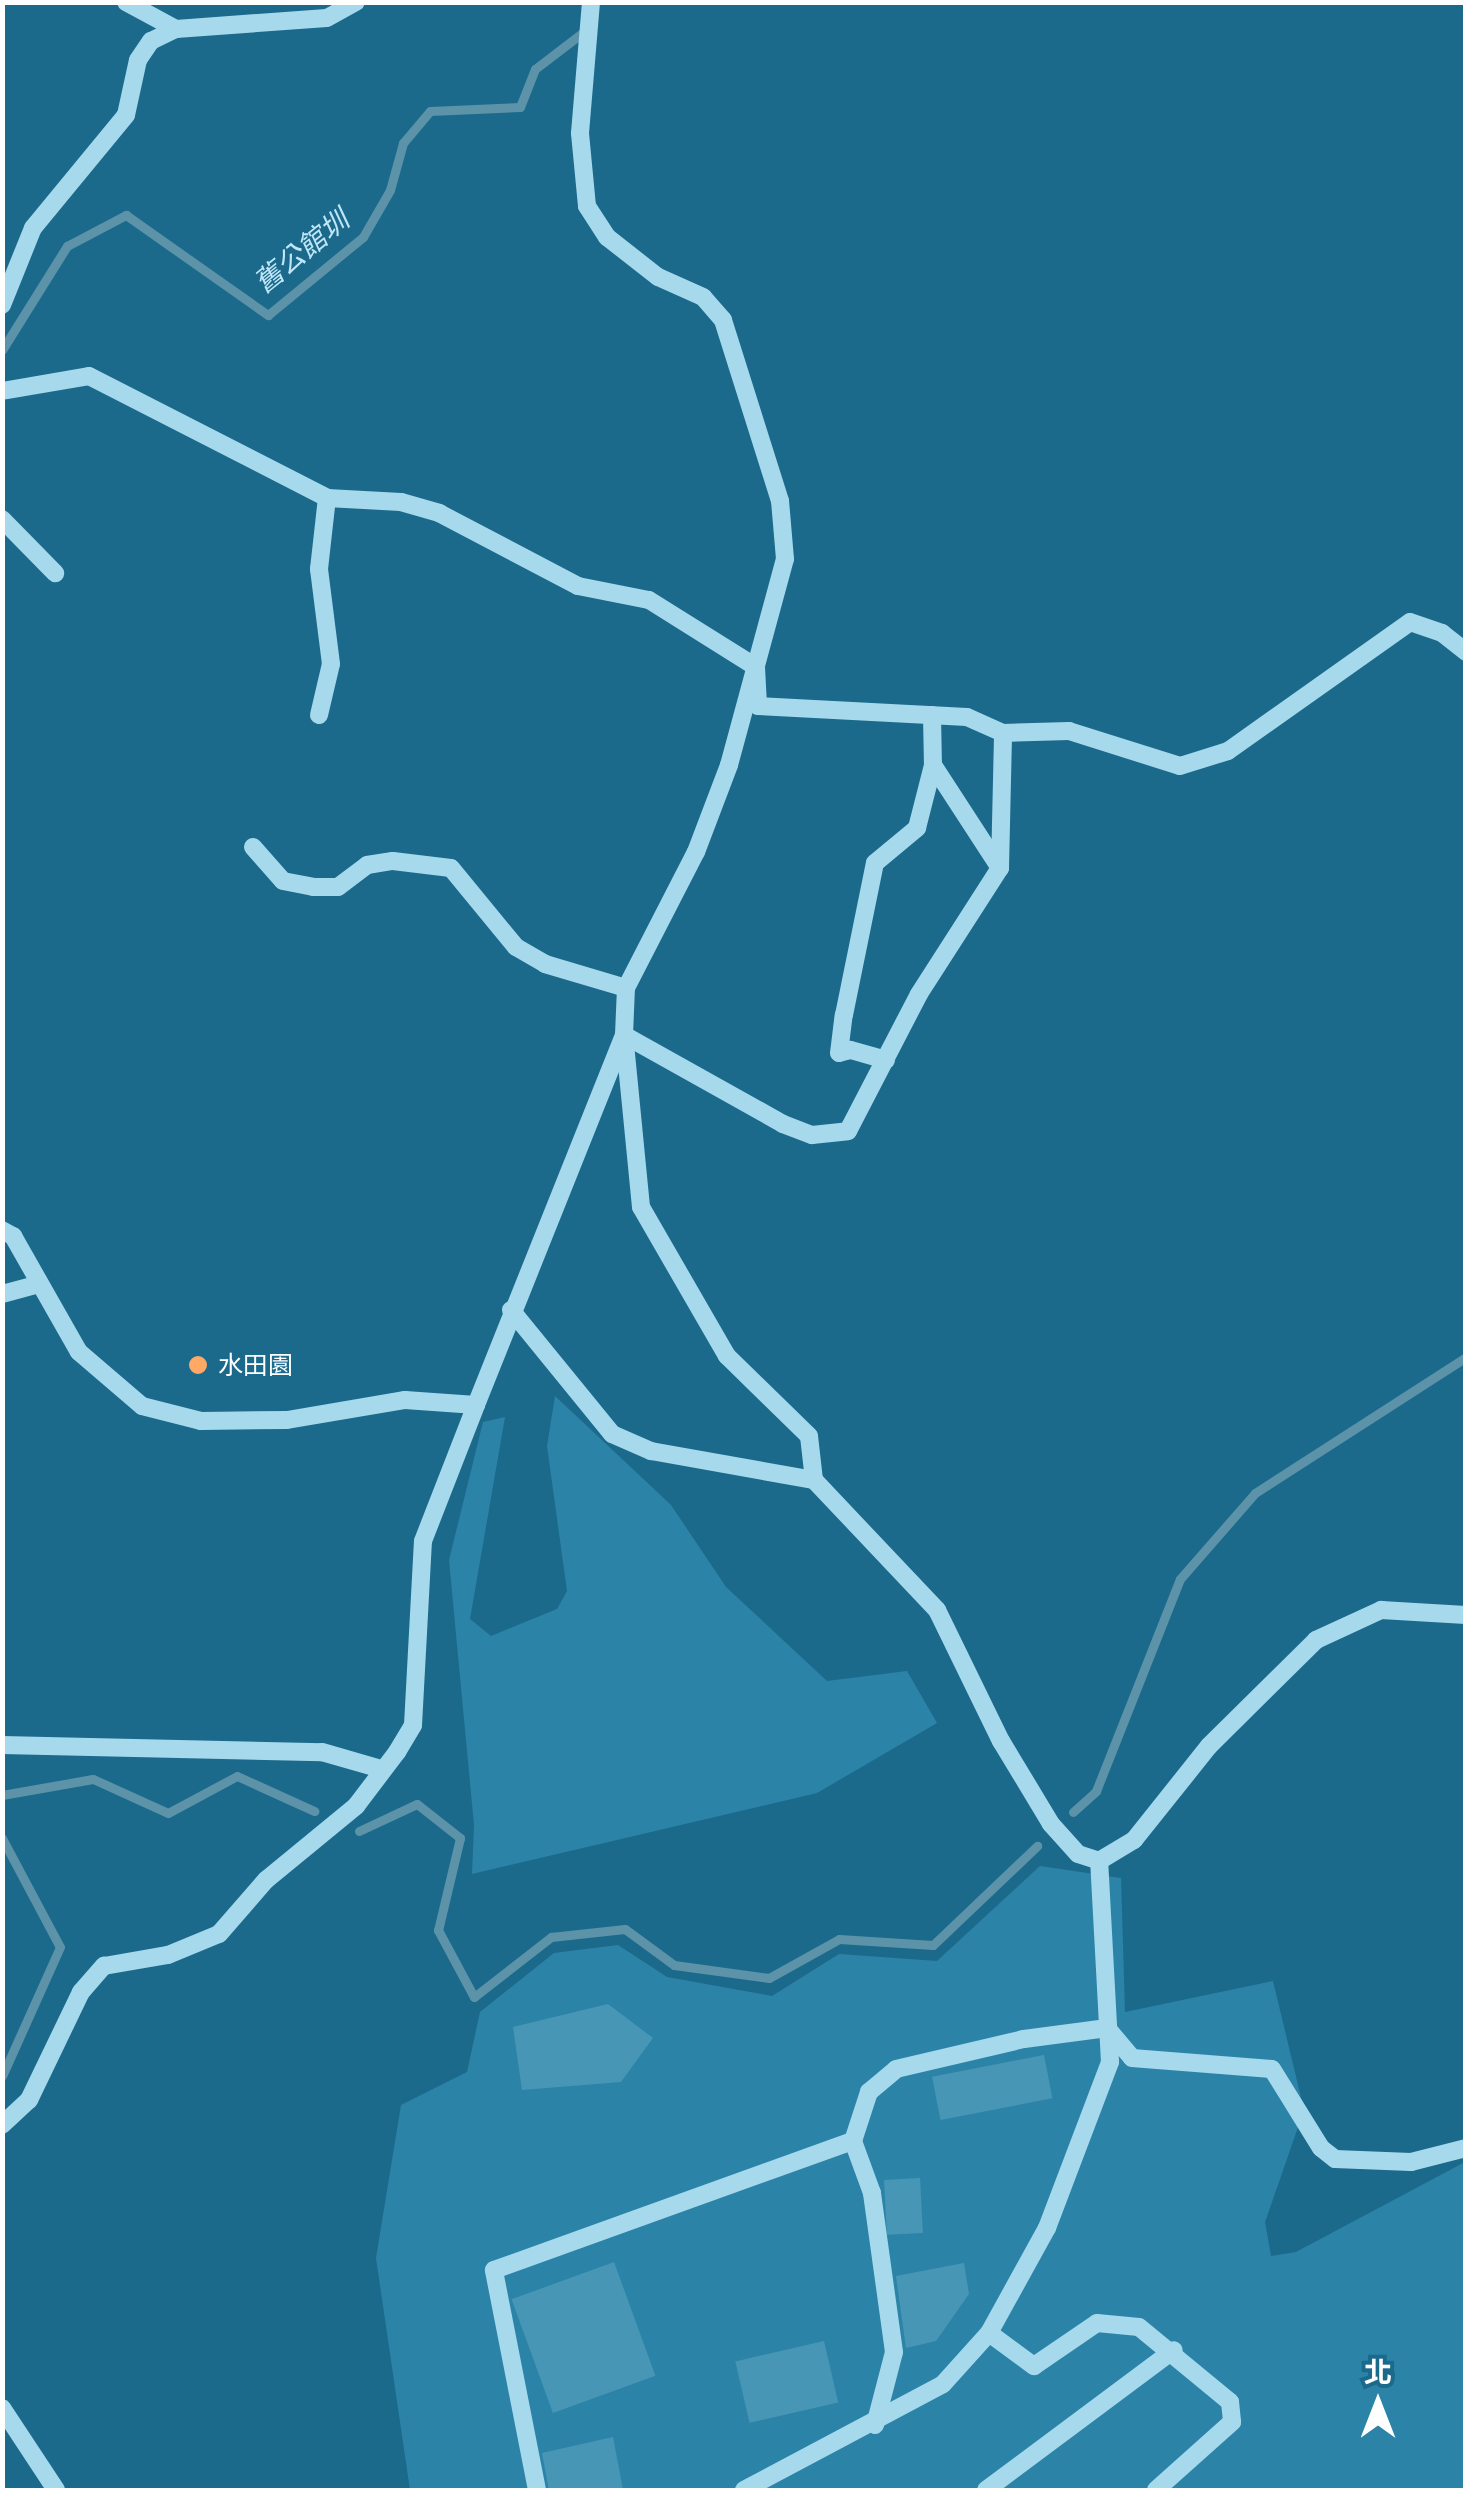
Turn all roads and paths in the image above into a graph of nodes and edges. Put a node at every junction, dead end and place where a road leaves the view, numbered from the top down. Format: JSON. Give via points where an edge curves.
{"nodes":[{"id":1,"x":126,"y":2,"type":"edge"},
{"id":2,"x":356,"y":2,"type":"edge"},
{"id":3,"x":590,"y":2,"type":"edge"},
{"id":4,"x":176,"y":29,"type":"junction"},
{"id":5,"x":2,"y":305,"type":"edge"},
{"id":6,"x":2,"y":391,"type":"edge"},
{"id":7,"x":327,"y":498,"type":"junction"},
{"id":8,"x":2,"y":519,"type":"edge"},
{"id":9,"x":55,"y":573,"type":"dead end"},
{"id":10,"x":1466,"y":652,"type":"edge"},
{"id":11,"x":756,"y":667,"type":"junction"},
{"id":12,"x":320,"y":715,"type":"dead end"},
{"id":13,"x":932,"y":715,"type":"junction"},
{"id":14,"x":1002,"y":732,"type":"junction"},
{"id":15,"x":933,"y":764,"type":"junction"},
{"id":16,"x":253,"y":846,"type":"dead end"},
{"id":17,"x":1000,"y":868,"type":"junction"},
{"id":18,"x":626,"y":988,"type":"junction"},
{"id":19,"x":624,"y":1035,"type":"junction"},
{"id":20,"x":886,"y":1060,"type":"junction"},
{"id":21,"x":2,"y":1230,"type":"edge"},
{"id":22,"x":40,"y":1284,"type":"junction"},
{"id":23,"x":2,"y":1294,"type":"edge"},
{"id":24,"x":511,"y":1310,"type":"junction"},
{"id":25,"x":476,"y":1405,"type":"junction"},
{"id":26,"x":814,"y":1480,"type":"junction"},
{"id":27,"x":1466,"y":1615,"type":"edge"},
{"id":28,"x":2,"y":1745,"type":"edge"},
{"id":29,"x":381,"y":1769,"type":"junction"},
{"id":30,"x":1099,"y":1861,"type":"junction"},
{"id":31,"x":1108,"y":2028,"type":"junction"},
{"id":32,"x":2,"y":2125,"type":"edge"},
{"id":33,"x":852,"y":2142,"type":"junction"},
{"id":34,"x":1466,"y":2148,"type":"edge"},
{"id":35,"x":989,"y":2333,"type":"junction"},
{"id":36,"x":1174,"y":2350,"type":"junction"},
{"id":37,"x":2,"y":2408,"type":"edge"},
{"id":38,"x":875,"y":2425,"type":"junction"},
{"id":39,"x":56,"y":2490,"type":"edge"},
{"id":40,"x":537,"y":2490,"type":"edge"},
{"id":41,"x":744,"y":2490,"type":"edge"},
{"id":42,"x":986,"y":2490,"type":"edge"},
{"id":43,"x":1156,"y":2490,"type":"edge"}],
"edges":[{"from":1,"to":4,"type":"street"},
{"from":2,"to":4,"type":"street","via":[[327,18]]},
{"from":3,"to":11,"type":"street","via":[[580,133],[587,206],[607,237],[658,276],[703,298],[723,320],[780,501],[785,560]]},
{"from":4,"to":5,"type":"street","via":[[151,42],[138,60],[126,115],[33,228]]},
{"from":6,"to":7,"type":"street","via":[[89,376]]},
{"from":7,"to":11,"type":"street","via":[[401,502],[439,512],[578,586],[650,600]]},
{"from":7,"to":12,"type":"street","via":[[319,570],[331,664]]},
{"from":8,"to":9,"type":"street"},
{"from":10,"to":14,"type":"street","via":[[1442,633],[1410,622],[1228,751],[1180,766],[1069,731]]},
{"from":11,"to":13,"type":"street","via":[[758,706]]},
{"from":11,"to":18,"type":"street","via":[[696,852]]},
{"from":13,"to":14,"type":"street","via":[[967,717]]},
{"from":13,"to":15,"type":"street"},
{"from":14,"to":17,"type":"street"},
{"from":15,"to":17,"type":"street"},
{"from":15,"to":20,"type":"street","via":[[917,828],[875,863],[844,1015],[839,1053]]},
{"from":16,"to":18,"type":"street","via":[[283,881],[313,886],[338,886],[367,865],[393,861],[451,868],[516,947],[544,964]]},
{"from":17,"to":20,"type":"street","via":[[919,994]]},
{"from":18,"to":19,"type":"street"},
{"from":19,"to":20,"type":"street","via":[[812,1135],[848,1131]]},
{"from":19,"to":24,"type":"street"},
{"from":19,"to":26,"type":"street","via":[[641,1207],[727,1356],[810,1436]]},
{"from":21,"to":22,"type":"street","via":[[13,1236]]},
{"from":22,"to":23,"type":"street"},
{"from":22,"to":25,"type":"street","via":[[96,1373],[142,1406],[201,1421],[287,1420],[405,1400]]},
{"from":24,"to":25,"type":"street"},
{"from":24,"to":26,"type":"street","via":[[612,1434],[651,1451]]},
{"from":25,"to":29,"type":"street","via":[[423,1541],[413,1724]]},
{"from":26,"to":30,"type":"street","via":[[938,1610],[1001,1741],[1051,1824],[1078,1854]]},
{"from":27,"to":30,"type":"street","via":[[1380,1610],[1316,1640],[1222,1732],[1134,1840]]},
{"from":28,"to":29,"type":"street","via":[[322,1752]]},
{"from":29,"to":32,"type":"street","via":[[356,1806],[266,1880],[219,1934],[168,1954],[104,1966],[81,1992],[29,2100]]},
{"from":30,"to":31,"type":"street"},
{"from":31,"to":33,"type":"street","via":[[1040,2036],[896,2069],[869,2092]]},
{"from":31,"to":34,"type":"street","via":[[1132,2058],[1272,2070],[1334,2159],[1411,2162]]},
{"from":31,"to":35,"type":"street","via":[[1110,2062],[1077,2152],[1046,2228]]},
{"from":33,"to":38,"type":"street","via":[[872,2193],[894,2352]]},
{"from":33,"to":40,"type":"street","via":[[494,2270]]},
{"from":35,"to":36,"type":"street","via":[[1034,2366],[1097,2323],[1139,2327]]},
{"from":35,"to":38,"type":"street","via":[[943,2384]]},
{"from":36,"to":42,"type":"street"},
{"from":36,"to":43,"type":"street","via":[[1230,2402],[1232,2422]]},
{"from":37,"to":39,"type":"street"},
{"from":38,"to":41,"type":"street"}]}
